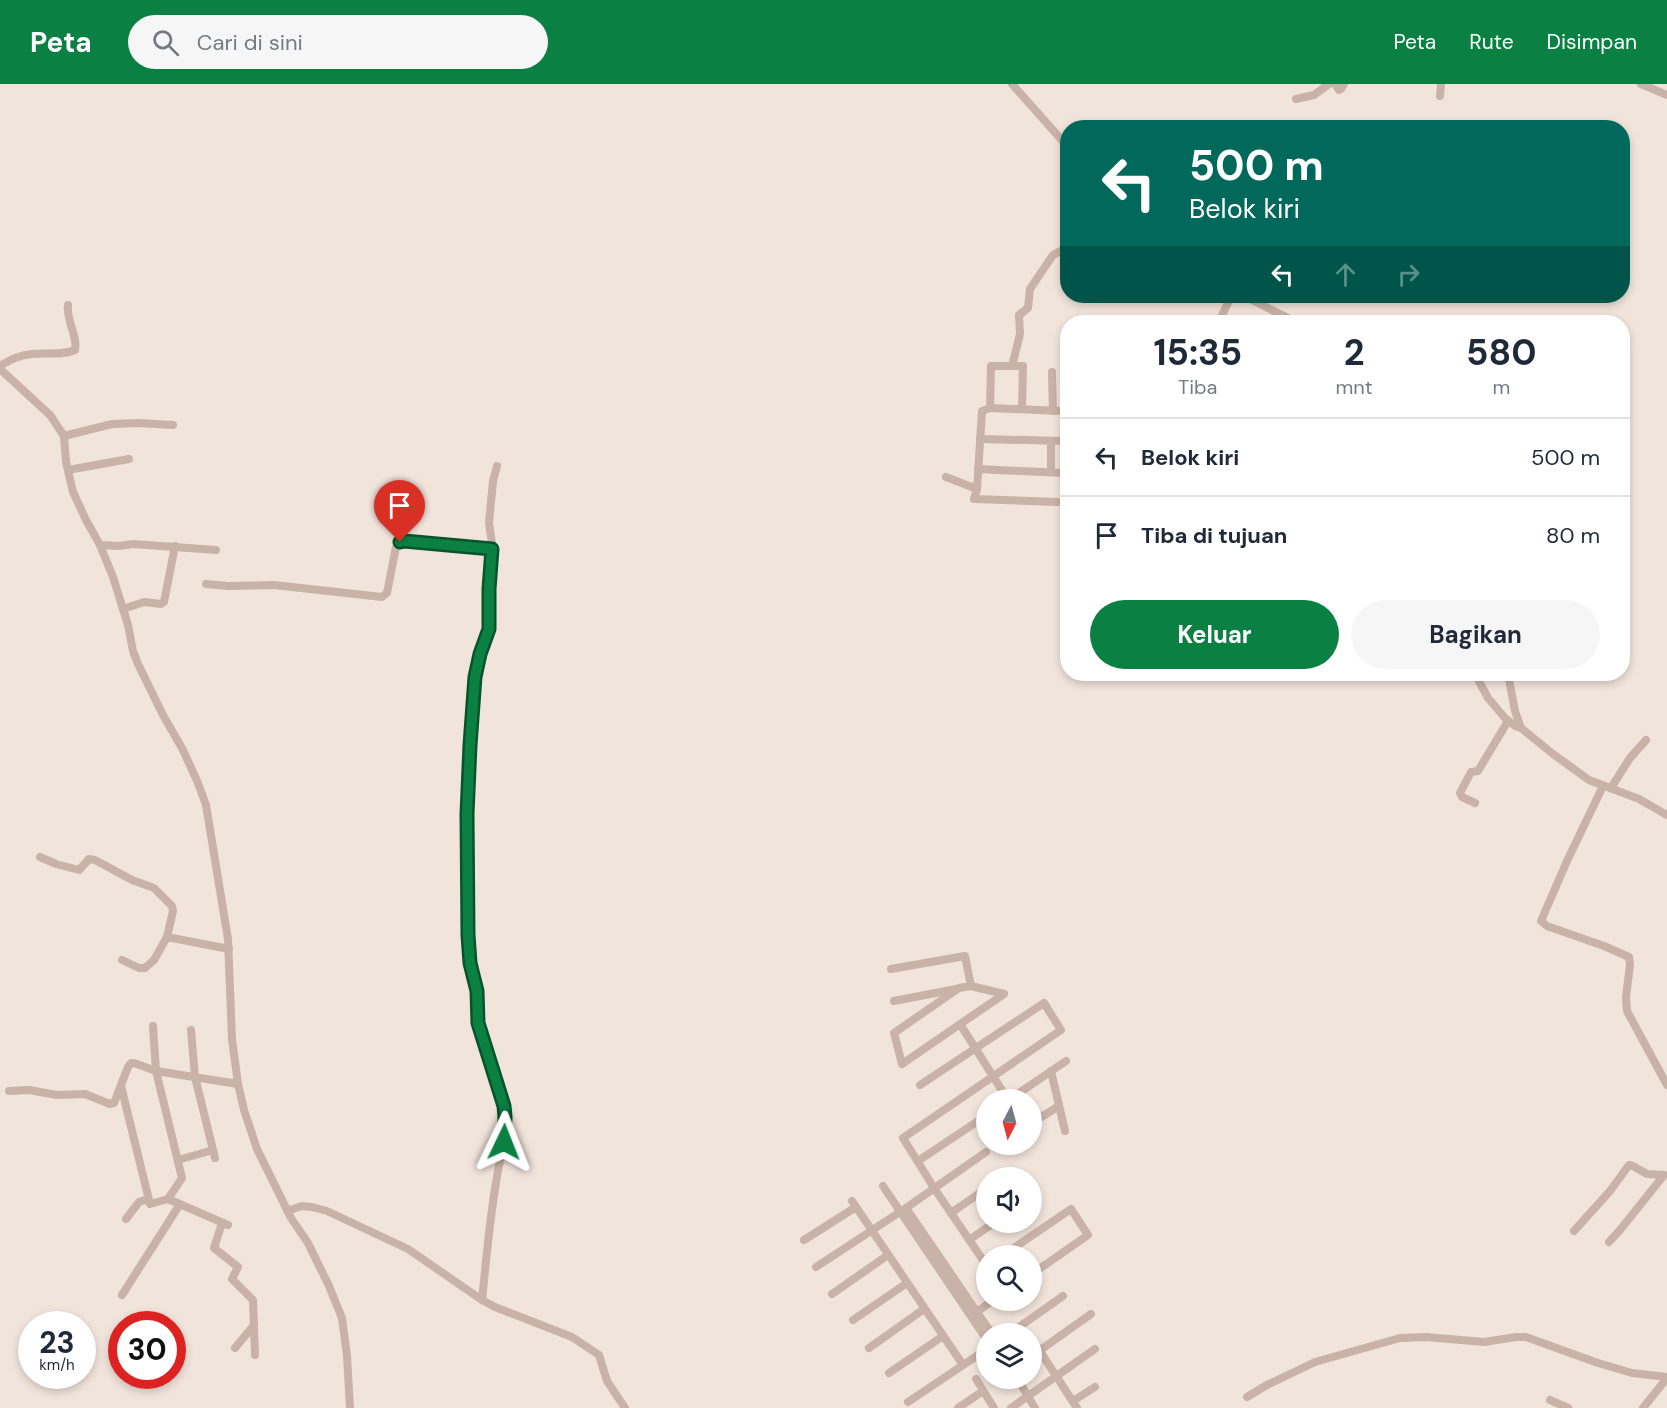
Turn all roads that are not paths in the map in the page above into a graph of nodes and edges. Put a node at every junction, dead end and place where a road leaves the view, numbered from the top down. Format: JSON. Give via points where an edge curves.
{"nodes":[{"id":1,"x":1012,"y":84,"type":"edge"},
{"id":2,"x":1329,"y":84,"type":"edge"},
{"id":3,"x":1335,"y":84,"type":"edge"},
{"id":4,"x":1344,"y":84,"type":"edge"},
{"id":5,"x":1441,"y":84,"type":"edge"},
{"id":6,"x":1641,"y":84,"type":"edge"},
{"id":7,"x":1667,"y":95,"type":"edge"},
{"id":8,"x":1440,"y":96,"type":"dead end"},
{"id":9,"x":1296,"y":99,"type":"dead end"},
{"id":10,"x":1060,"y":138,"type":"edge"},
{"id":11,"x":1060,"y":251,"type":"edge"},
{"id":12,"x":1258,"y":303,"type":"edge"},
{"id":13,"x":68,"y":305,"type":"dead end"},
{"id":14,"x":1277,"y":313,"type":"joint"},
{"id":15,"x":1281,"y":315,"type":"edge"},
{"id":16,"x":1012,"y":366,"type":"junction"},
{"id":17,"x":0,"y":367,"type":"edge"},
{"id":18,"x":1052,"y":372,"type":"dead end"},
{"id":19,"x":990,"y":408,"type":"junction"},
{"id":20,"x":1022,"y":410,"type":"junction"},
{"id":21,"x":173,"y":425,"type":"dead end"},
{"id":22,"x":64,"y":436,"type":"junction"},
{"id":23,"x":980,"y":439,"type":"junction"},
{"id":24,"x":1052,"y":441,"type":"junction"},
{"id":25,"x":1060,"y":441,"type":"edge"},
{"id":26,"x":129,"y":459,"type":"dead end"},
{"id":27,"x":496,"y":466,"type":"dead end"},
{"id":28,"x":68,"y":470,"type":"junction"},
{"id":29,"x":978,"y":470,"type":"junction"},
{"id":30,"x":1051,"y":472,"type":"junction"},
{"id":31,"x":1060,"y":473,"type":"edge"},
{"id":32,"x":946,"y":477,"type":"dead end"},
{"id":33,"x":977,"y":489,"type":"junction"},
{"id":34,"x":1057,"y":502,"type":"dead end"},
{"id":35,"x":100,"y":545,"type":"junction"},
{"id":36,"x":175,"y":546,"type":"junction"},
{"id":37,"x":492,"y":549,"type":"junction"},
{"id":38,"x":216,"y":550,"type":"dead end"},
{"id":39,"x":206,"y":584,"type":"dead end"},
{"id":40,"x":123,"y":609,"type":"junction"},
{"id":41,"x":1479,"y":681,"type":"edge"},
{"id":42,"x":1509,"y":681,"type":"edge"},
{"id":43,"x":1508,"y":721,"type":"junction"},
{"id":44,"x":1521,"y":728,"type":"junction"},
{"id":45,"x":1646,"y":740,"type":"dead end"},
{"id":46,"x":1607,"y":787,"type":"junction"},
{"id":47,"x":1475,"y":803,"type":"dead end"},
{"id":48,"x":1667,"y":815,"type":"edge"},
{"id":49,"x":40,"y":857,"type":"dead end"},
{"id":50,"x":167,"y":937,"type":"junction"},
{"id":51,"x":229,"y":949,"type":"junction"},
{"id":52,"x":122,"y":960,"type":"dead end"},
{"id":53,"x":891,"y":969,"type":"dead end"},
{"id":54,"x":971,"y":986,"type":"junction"},
{"id":55,"x":959,"y":988,"type":"junction"},
{"id":56,"x":894,"y":1001,"type":"dead end"},
{"id":57,"x":960,"y":1024,"type":"junction"},
{"id":58,"x":153,"y":1026,"type":"dead end"},
{"id":59,"x":190,"y":1030,"type":"dead end"},
{"id":60,"x":976,"y":1048,"type":"junction"},
{"id":61,"x":1066,"y":1061,"type":"dead end"},
{"id":62,"x":156,"y":1071,"type":"junction"},
{"id":63,"x":1051,"y":1071,"type":"junction"},
{"id":64,"x":994,"y":1076,"type":"junction"},
{"id":65,"x":195,"y":1077,"type":"junction"},
{"id":66,"x":238,"y":1084,"type":"junction"},
{"id":67,"x":920,"y":1084,"type":"dead end"},
{"id":68,"x":1667,"y":1085,"type":"edge"},
{"id":69,"x":121,"y":1086,"type":"junction"},
{"id":70,"x":1002,"y":1089,"type":"edge"},
{"id":71,"x":1025,"y":1089,"type":"edge"},
{"id":72,"x":9,"y":1091,"type":"dead end"},
{"id":73,"x":1059,"y":1106,"type":"junction"},
{"id":74,"x":1042,"y":1117,"type":"edge"},
{"id":75,"x":976,"y":1122,"type":"edge"},
{"id":76,"x":1065,"y":1131,"type":"dead end"},
{"id":77,"x":982,"y":1155,"type":"edge"},
{"id":78,"x":177,"y":1160,"type":"junction"},
{"id":79,"x":918,"y":1161,"type":"junction"},
{"id":80,"x":1665,"y":1174,"type":"edge"},
{"id":81,"x":884,"y":1186,"type":"dead end"},
{"id":82,"x":934,"y":1188,"type":"junction"},
{"id":83,"x":976,"y":1196,"type":"edge"},
{"id":84,"x":168,"y":1198,"type":"junction"},
{"id":85,"x":148,"y":1199,"type":"junction"},
{"id":86,"x":180,"y":1204,"type":"junction"},
{"id":87,"x":903,"y":1210,"type":"junction"},
{"id":88,"x":287,"y":1211,"type":"junction"},
{"id":89,"x":951,"y":1213,"type":"junction"},
{"id":90,"x":126,"y":1219,"type":"dead end"},
{"id":91,"x":872,"y":1231,"type":"junction"},
{"id":92,"x":1574,"y":1231,"type":"dead end"},
{"id":93,"x":979,"y":1233,"type":"edge"},
{"id":94,"x":804,"y":1240,"type":"dead end"},
{"id":95,"x":969,"y":1240,"type":"junction"},
{"id":96,"x":1609,"y":1242,"type":"dead end"},
{"id":97,"x":1018,"y":1245,"type":"edge"},
{"id":98,"x":976,"y":1250,"type":"edge"},
{"id":99,"x":888,"y":1255,"type":"junction"},
{"id":100,"x":816,"y":1267,"type":"dead end"},
{"id":101,"x":1042,"y":1267,"type":"edge"},
{"id":102,"x":907,"y":1283,"type":"junction"},
{"id":103,"x":832,"y":1294,"type":"dead end"},
{"id":104,"x":122,"y":1295,"type":"dead end"},
{"id":105,"x":1063,"y":1296,"type":"dead end"},
{"id":106,"x":482,"y":1300,"type":"junction"},
{"id":107,"x":924,"y":1309,"type":"junction"},
{"id":108,"x":977,"y":1312,"type":"joint"},
{"id":109,"x":1091,"y":1314,"type":"dead end"},
{"id":110,"x":853,"y":1320,"type":"dead end"},
{"id":111,"x":976,"y":1323,"type":"edge"},
{"id":112,"x":984,"y":1323,"type":"edge"},
{"id":113,"x":1025,"y":1323,"type":"edge"},
{"id":114,"x":254,"y":1325,"type":"junction"},
{"id":115,"x":943,"y":1336,"type":"junction"},
{"id":116,"x":235,"y":1348,"type":"dead end"},
{"id":117,"x":869,"y":1348,"type":"dead end"},
{"id":118,"x":1042,"y":1349,"type":"edge"},
{"id":119,"x":1095,"y":1349,"type":"dead end"},
{"id":120,"x":255,"y":1355,"type":"dead end"},
{"id":121,"x":1042,"y":1355,"type":"edge"},
{"id":122,"x":976,"y":1356,"type":"edge"},
{"id":123,"x":963,"y":1365,"type":"junction"},
{"id":124,"x":889,"y":1373,"type":"dead end"},
{"id":125,"x":1056,"y":1376,"type":"junction"},
{"id":126,"x":1667,"y":1377,"type":"edge"},
{"id":127,"x":1095,"y":1387,"type":"dead end"},
{"id":128,"x":1024,"y":1389,"type":"edge"},
{"id":129,"x":983,"y":1391,"type":"joint"},
{"id":130,"x":1028,"y":1396,"type":"junction"},
{"id":131,"x":1246,"y":1397,"type":"dead end"},
{"id":132,"x":1550,"y":1400,"type":"dead end"},
{"id":133,"x":908,"y":1402,"type":"dead end"},
{"id":134,"x":1075,"y":1405,"type":"edge"},
{"id":135,"x":350,"y":1408,"type":"edge"},
{"id":136,"x":625,"y":1408,"type":"edge"},
{"id":137,"x":958,"y":1408,"type":"edge"},
{"id":138,"x":994,"y":1408,"type":"edge"},
{"id":139,"x":1011,"y":1408,"type":"edge"},
{"id":140,"x":1035,"y":1408,"type":"edge"},
{"id":141,"x":1568,"y":1408,"type":"edge"},
{"id":142,"x":1643,"y":1408,"type":"edge"}],
"edges":[{"from":1,"to":10,"type":"street"},
{"from":2,"to":9,"type":"street","via":[[1314,95]]},
{"from":3,"to":4,"type":"street","via":[[1341,90]]},
{"from":5,"to":8,"type":"street"},
{"from":6,"to":7,"type":"street"},
{"from":11,"to":16,"type":"street","via":[[1053,255],[1030,289],[1028,308],[1019,315],[1020,334]]},
{"from":12,"to":14,"type":"street"},
{"from":13,"to":17,"type":"street","via":[[75,350],[17,356]]},
{"from":14,"to":15,"type":"street"},
{"from":16,"to":19,"type":"street","via":[[992,366]]},
{"from":16,"to":20,"type":"street","via":[[1023,366]]},
{"from":17,"to":22,"type":"street","via":[[50,415]]},
{"from":18,"to":20,"type":"street","via":[[1058,411]]},
{"from":19,"to":20,"type":"street"},
{"from":19,"to":23,"type":"street","via":[[982,411]]},
{"from":21,"to":22,"type":"street","via":[[112,424]]},
{"from":22,"to":28,"type":"street"},
{"from":23,"to":24,"type":"street"},
{"from":23,"to":29,"type":"street"},
{"from":24,"to":25,"type":"street"},
{"from":24,"to":30,"type":"street"},
{"from":26,"to":28,"type":"street"},
{"from":27,"to":37,"type":"street","via":[[489,523]]},
{"from":28,"to":35,"type":"street","via":[[74,492]]},
{"from":29,"to":30,"type":"street"},
{"from":29,"to":33,"type":"street"},
{"from":30,"to":31,"type":"street"},
{"from":32,"to":33,"type":"street"},
{"from":33,"to":34,"type":"street","via":[[974,499]]},
{"from":35,"to":36,"type":"street"},
{"from":35,"to":40,"type":"street"},
{"from":36,"to":38,"type":"street"},
{"from":36,"to":40,"type":"street","via":[[164,602],[144,602]]},
{"from":37,"to":39,"type":"street","via":[[400,542],[387,593],[382,597],[274,585]]},
{"from":37,"to":106,"type":"street","via":[[489,629],[474,688],[467,814],[470,963],[477,991],[478,1023],[505,1117]]},
{"from":40,"to":51,"type":"street","via":[[138,664],[183,750],[206,805]]},
{"from":41,"to":43,"type":"street"},
{"from":42,"to":44,"type":"street"},
{"from":43,"to":44,"type":"street"},
{"from":43,"to":47,"type":"street","via":[[1478,771],[1470,773],[1460,794]]},
{"from":44,"to":46,"type":"street","via":[[1589,780]]},
{"from":45,"to":46,"type":"street"},
{"from":46,"to":48,"type":"street"},
{"from":46,"to":68,"type":"street","via":[[1567,861],[1542,921],[1629,957],[1627,1011]]},
{"from":49,"to":50,"type":"street","via":[[80,870],[88,859],[95,860],[154,888],[172,906]]},
{"from":50,"to":51,"type":"street"},
{"from":50,"to":52,"type":"street","via":[[146,968]]},
{"from":51,"to":66,"type":"street"},
{"from":53,"to":54,"type":"street","via":[[965,956]]},
{"from":54,"to":55,"type":"street"},
{"from":54,"to":57,"type":"street","via":[[1004,994]]},
{"from":55,"to":56,"type":"street"},
{"from":55,"to":57,"type":"street","via":[[894,1033],[902,1064]]},
{"from":57,"to":60,"type":"street"},
{"from":58,"to":62,"type":"street"},
{"from":59,"to":65,"type":"street"},
{"from":60,"to":64,"type":"street"},
{"from":60,"to":64,"type":"street","via":[[1044,1003],[1061,1029]]},
{"from":60,"to":67,"type":"street"},
{"from":61,"to":63,"type":"street"},
{"from":62,"to":65,"type":"street"},
{"from":62,"to":69,"type":"street","via":[[131,1063]]},
{"from":62,"to":78,"type":"street"},
{"from":63,"to":71,"type":"street"},
{"from":63,"to":73,"type":"street"},
{"from":64,"to":70,"type":"street"},
{"from":64,"to":79,"type":"street","via":[[903,1138]]},
{"from":65,"to":66,"type":"street"},
{"from":65,"to":78,"type":"street","via":[[214,1154]]},
{"from":66,"to":88,"type":"street","via":[[257,1149]]},
{"from":69,"to":72,"type":"street","via":[[110,1104],[85,1094]]},
{"from":69,"to":85,"type":"street"},
{"from":73,"to":74,"type":"street"},
{"from":73,"to":76,"type":"street"},
{"from":75,"to":79,"type":"street"},
{"from":77,"to":82,"type":"street"},
{"from":78,"to":84,"type":"street","via":[[182,1178]]},
{"from":79,"to":82,"type":"street"},
{"from":80,"to":92,"type":"street","via":[[1647,1174],[1628,1166]]},
{"from":80,"to":96,"type":"street"},
{"from":81,"to":87,"type":"street"},
{"from":82,"to":87,"type":"street"},
{"from":82,"to":89,"type":"street"},
{"from":83,"to":89,"type":"street"},
{"from":84,"to":85,"type":"street","via":[[150,1204]]},
{"from":84,"to":86,"type":"street"},
{"from":85,"to":90,"type":"street","via":[[139,1202]]},
{"from":86,"to":104,"type":"street"},
{"from":86,"to":114,"type":"street","via":[[225,1224],[214,1248],[238,1268],[232,1279],[253,1300]]},
{"from":87,"to":91,"type":"street"},
{"from":87,"to":108,"type":"street"},
{"from":87,"to":111,"type":"street"},
{"from":88,"to":106,"type":"street","via":[[302,1206],[327,1211],[408,1249]]},
{"from":88,"to":135,"type":"street","via":[[308,1243],[342,1318]]},
{"from":89,"to":95,"type":"street"},
{"from":91,"to":94,"type":"street","via":[[854,1204]]},
{"from":91,"to":99,"type":"street"},
{"from":91,"to":100,"type":"street"},
{"from":93,"to":95,"type":"street"},
{"from":95,"to":98,"type":"street"},
{"from":97,"to":101,"type":"street","via":[[1071,1209],[1088,1235]]},
{"from":99,"to":102,"type":"street"},
{"from":99,"to":103,"type":"street"},
{"from":102,"to":107,"type":"street"},
{"from":102,"to":110,"type":"street"},
{"from":105,"to":113,"type":"street"},
{"from":106,"to":136,"type":"street","via":[[572,1337],[599,1355],[607,1381]]},
{"from":107,"to":115,"type":"street"},
{"from":107,"to":117,"type":"street"},
{"from":108,"to":112,"type":"street"},
{"from":109,"to":118,"type":"street"},
{"from":114,"to":116,"type":"street"},
{"from":114,"to":120,"type":"street"},
{"from":115,"to":123,"type":"street"},
{"from":115,"to":124,"type":"street"},
{"from":119,"to":125,"type":"street"},
{"from":121,"to":125,"type":"street"},
{"from":122,"to":123,"type":"street"},
{"from":123,"to":133,"type":"street"},
{"from":125,"to":130,"type":"street"},
{"from":125,"to":134,"type":"street"},
{"from":126,"to":131,"type":"street","via":[[1632,1373],[1526,1337],[1484,1342],[1400,1338],[1315,1362]]},
{"from":126,"to":142,"type":"street"},
{"from":127,"to":134,"type":"street"},
{"from":128,"to":130,"type":"street"},
{"from":129,"to":137,"type":"street"},
{"from":129,"to":138,"type":"street"},
{"from":130,"to":139,"type":"street"},
{"from":130,"to":140,"type":"street"},
{"from":132,"to":141,"type":"street"}]}
